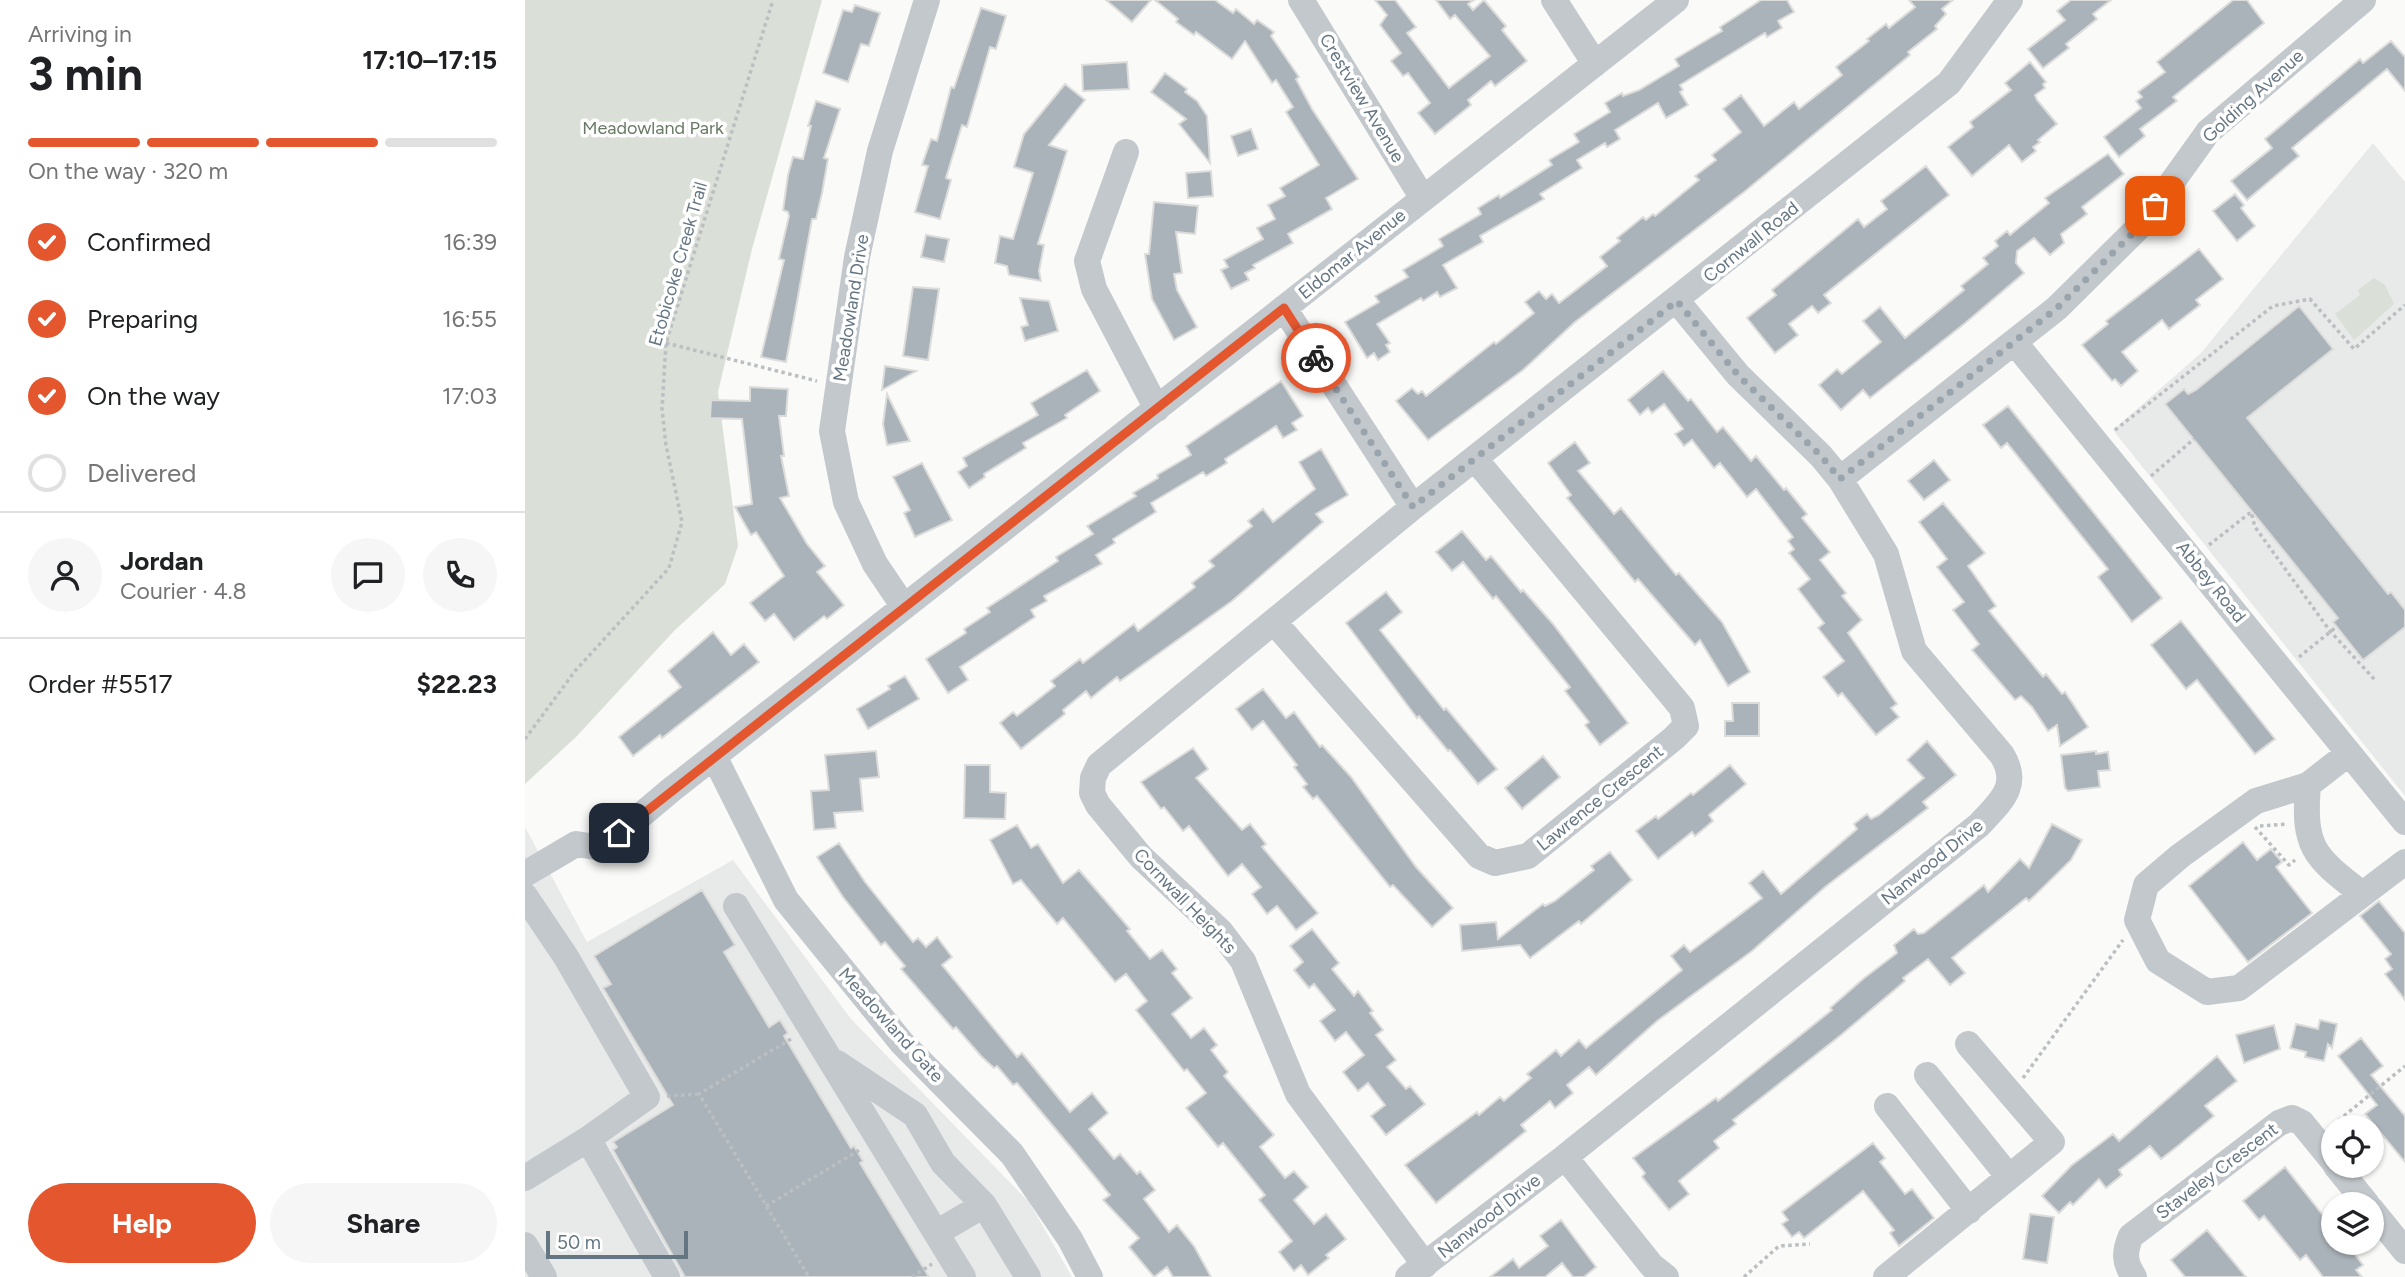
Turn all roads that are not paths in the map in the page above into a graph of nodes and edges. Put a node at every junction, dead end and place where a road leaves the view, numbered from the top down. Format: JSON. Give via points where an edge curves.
{"nodes":[{"id":1,"x":927,"y":0,"type":"edge"},
{"id":2,"x":1301,"y":0,"type":"edge"},
{"id":3,"x":1554,"y":0,"type":"edge"},
{"id":4,"x":1676,"y":0,"type":"edge"},
{"id":5,"x":2010,"y":0,"type":"edge"},
{"id":6,"x":2363,"y":0,"type":"edge"},
{"id":7,"x":1595,"y":64,"type":"junction"},
{"id":8,"x":1126,"y":152,"type":"dead end"},
{"id":9,"x":1422,"y":197,"type":"junction"},
{"id":10,"x":1677,"y":301,"type":"junction"},
{"id":11,"x":1284,"y":308,"type":"junction"},
{"id":12,"x":2015,"y":343,"type":"junction"},
{"id":13,"x":1157,"y":409,"type":"junction"},
{"id":14,"x":1475,"y":459,"type":"junction"},
{"id":15,"x":1840,"y":479,"type":"junction"},
{"id":16,"x":1413,"y":507,"type":"junction"},
{"id":17,"x":904,"y":607,"type":"junction"},
{"id":18,"x":1275,"y":622,"type":"junction"},
{"id":19,"x":2349,"y":752,"type":"junction"},
{"id":20,"x":715,"y":758,"type":"junction"},
{"id":21,"x":2308,"y":785,"type":"junction"},
{"id":22,"x":2405,"y":822,"type":"edge"},
{"id":23,"x":2405,"y":862,"type":"edge"},
{"id":24,"x":525,"y":874,"type":"edge"},
{"id":25,"x":2361,"y":892,"type":"junction"},
{"id":26,"x":525,"y":896,"type":"edge"},
{"id":27,"x":736,"y":906,"type":"dead end"},
{"id":28,"x":1968,"y":1044,"type":"dead end"},
{"id":29,"x":829,"y":1059,"type":"junction"},
{"id":30,"x":1927,"y":1075,"type":"dead end"},
{"id":31,"x":1887,"y":1106,"type":"dead end"},
{"id":32,"x":588,"y":1139,"type":"junction"},
{"id":33,"x":2321,"y":1147,"type":"edge"},
{"id":34,"x":1565,"y":1157,"type":"junction"},
{"id":35,"x":2009,"y":1177,"type":"junction"},
{"id":36,"x":525,"y":1178,"type":"edge"},
{"id":37,"x":2346,"y":1178,"type":"edge"},
{"id":38,"x":2357,"y":1192,"type":"edge"},
{"id":39,"x":985,"y":1205,"type":"junction"},
{"id":40,"x":1969,"y":1211,"type":"junction"},
{"id":41,"x":2384,"y":1225,"type":"edge"},
{"id":42,"x":936,"y":1233,"type":"junction"},
{"id":43,"x":525,"y":1245,"type":"edge"},
{"id":44,"x":2405,"y":1251,"type":"edge"},
{"id":45,"x":1416,"y":1271,"type":"edge"},
{"id":46,"x":662,"y":1275,"type":"edge"},
{"id":47,"x":544,"y":1277,"type":"edge"},
{"id":48,"x":963,"y":1277,"type":"edge"},
{"id":49,"x":1028,"y":1277,"type":"edge"},
{"id":50,"x":1090,"y":1277,"type":"edge"},
{"id":51,"x":1665,"y":1277,"type":"edge"},
{"id":52,"x":1886,"y":1277,"type":"edge"},
{"id":53,"x":2134,"y":1277,"type":"edge"}],
"edges":[{"from":1,"to":17,"type":"street","name":"Meadowland Drive","via":[[880,151],[857,257],[832,431],[846,502],[875,564]]},
{"from":2,"to":9,"type":"street","name":"Crestview Avenue"},
{"from":3,"to":7,"type":"street"},
{"from":4,"to":7,"type":"street","name":"Eldomar Avenue"},
{"from":5,"to":10,"type":"street","name":"Cornwall Road","via":[[1949,83]]},
{"from":6,"to":12,"type":"street","name":"Golding Avenue","via":[[2208,132],[2142,224]]},
{"from":7,"to":9,"type":"street","name":"Eldomar Avenue"},
{"from":8,"to":13,"type":"street","via":[[1087,261],[1094,289]]},
{"from":9,"to":11,"type":"street","name":"Eldomar Avenue"},
{"from":10,"to":14,"type":"street","name":"Cornwall Road"},
{"from":10,"to":15,"type":"street","name":"Nanwood Drive","via":[[1738,375]]},
{"from":11,"to":13,"type":"street","name":"Eldomar Avenue"},
{"from":11,"to":16,"type":"street"},
{"from":12,"to":15,"type":"street","name":"Golding Avenue"},
{"from":12,"to":19,"type":"street","name":"Abbey Road"},
{"from":13,"to":17,"type":"street","name":"Eldomar Avenue"},
{"from":14,"to":16,"type":"street","name":"Cornwall Road"},
{"from":14,"to":18,"type":"street","name":"Lawrence Crescent","via":[[1682,708],[1686,726],[1633,772],[1528,856],[1495,863],[1479,856]]},
{"from":15,"to":34,"type":"street","name":"Nanwood Drive","via":[[1886,554],[1914,651],[2002,755],[2011,768],[2010,783],[2003,799],[1979,825]]},
{"from":16,"to":18,"type":"street","name":"Cornwall Road"},
{"from":17,"to":20,"type":"street","name":"Eldomar Avenue"},
{"from":18,"to":45,"type":"street","name":"Cornwall Heights","via":[[1099,765],[1092,793],[1140,857],[1221,932],[1243,961],[1298,1094]]},
{"from":19,"to":21,"type":"street"},
{"from":19,"to":22,"type":"street","name":"Abbey Road"},
{"from":20,"to":24,"type":"street","name":"Eldomar Avenue","via":[[602,848],[576,844]]},
{"from":20,"to":50,"type":"street","name":"Meadowland Gate","via":[[786,900],[902,1043],[1012,1154],[1070,1238]]},
{"from":21,"to":25,"type":"street","via":[[2305,823],[2313,846],[2328,868]]},
{"from":21,"to":25,"type":"street","via":[[2256,801],[2181,856],[2145,885],[2137,920],[2158,961],[2207,992],[2239,988]]},
{"from":23,"to":25,"type":"street"},
{"from":26,"to":32,"type":"street","via":[[647,1097]]},
{"from":27,"to":29,"type":"street"},
{"from":28,"to":35,"type":"street","via":[[2052,1142]]},
{"from":29,"to":39,"type":"street","via":[[915,1115],[943,1164]]},
{"from":29,"to":42,"type":"street"},
{"from":30,"to":35,"type":"street"},
{"from":31,"to":40,"type":"street"},
{"from":32,"to":36,"type":"street"},
{"from":32,"to":46,"type":"street"},
{"from":33,"to":53,"type":"street","name":"Staveley Crescent","via":[[2302,1123],[2292,1118],[2261,1134],[2131,1236],[2125,1249]]},
{"from":34,"to":45,"type":"street","name":"Nanwood Drive"},
{"from":34,"to":51,"type":"street"},
{"from":35,"to":40,"type":"street"},
{"from":37,"to":38,"type":"street","name":"Staveley Crescent"},
{"from":39,"to":42,"type":"street"},
{"from":39,"to":49,"type":"street"},
{"from":40,"to":52,"type":"street"},
{"from":41,"to":44,"type":"street"},
{"from":42,"to":48,"type":"street"},
{"from":43,"to":47,"type":"street"}]}
